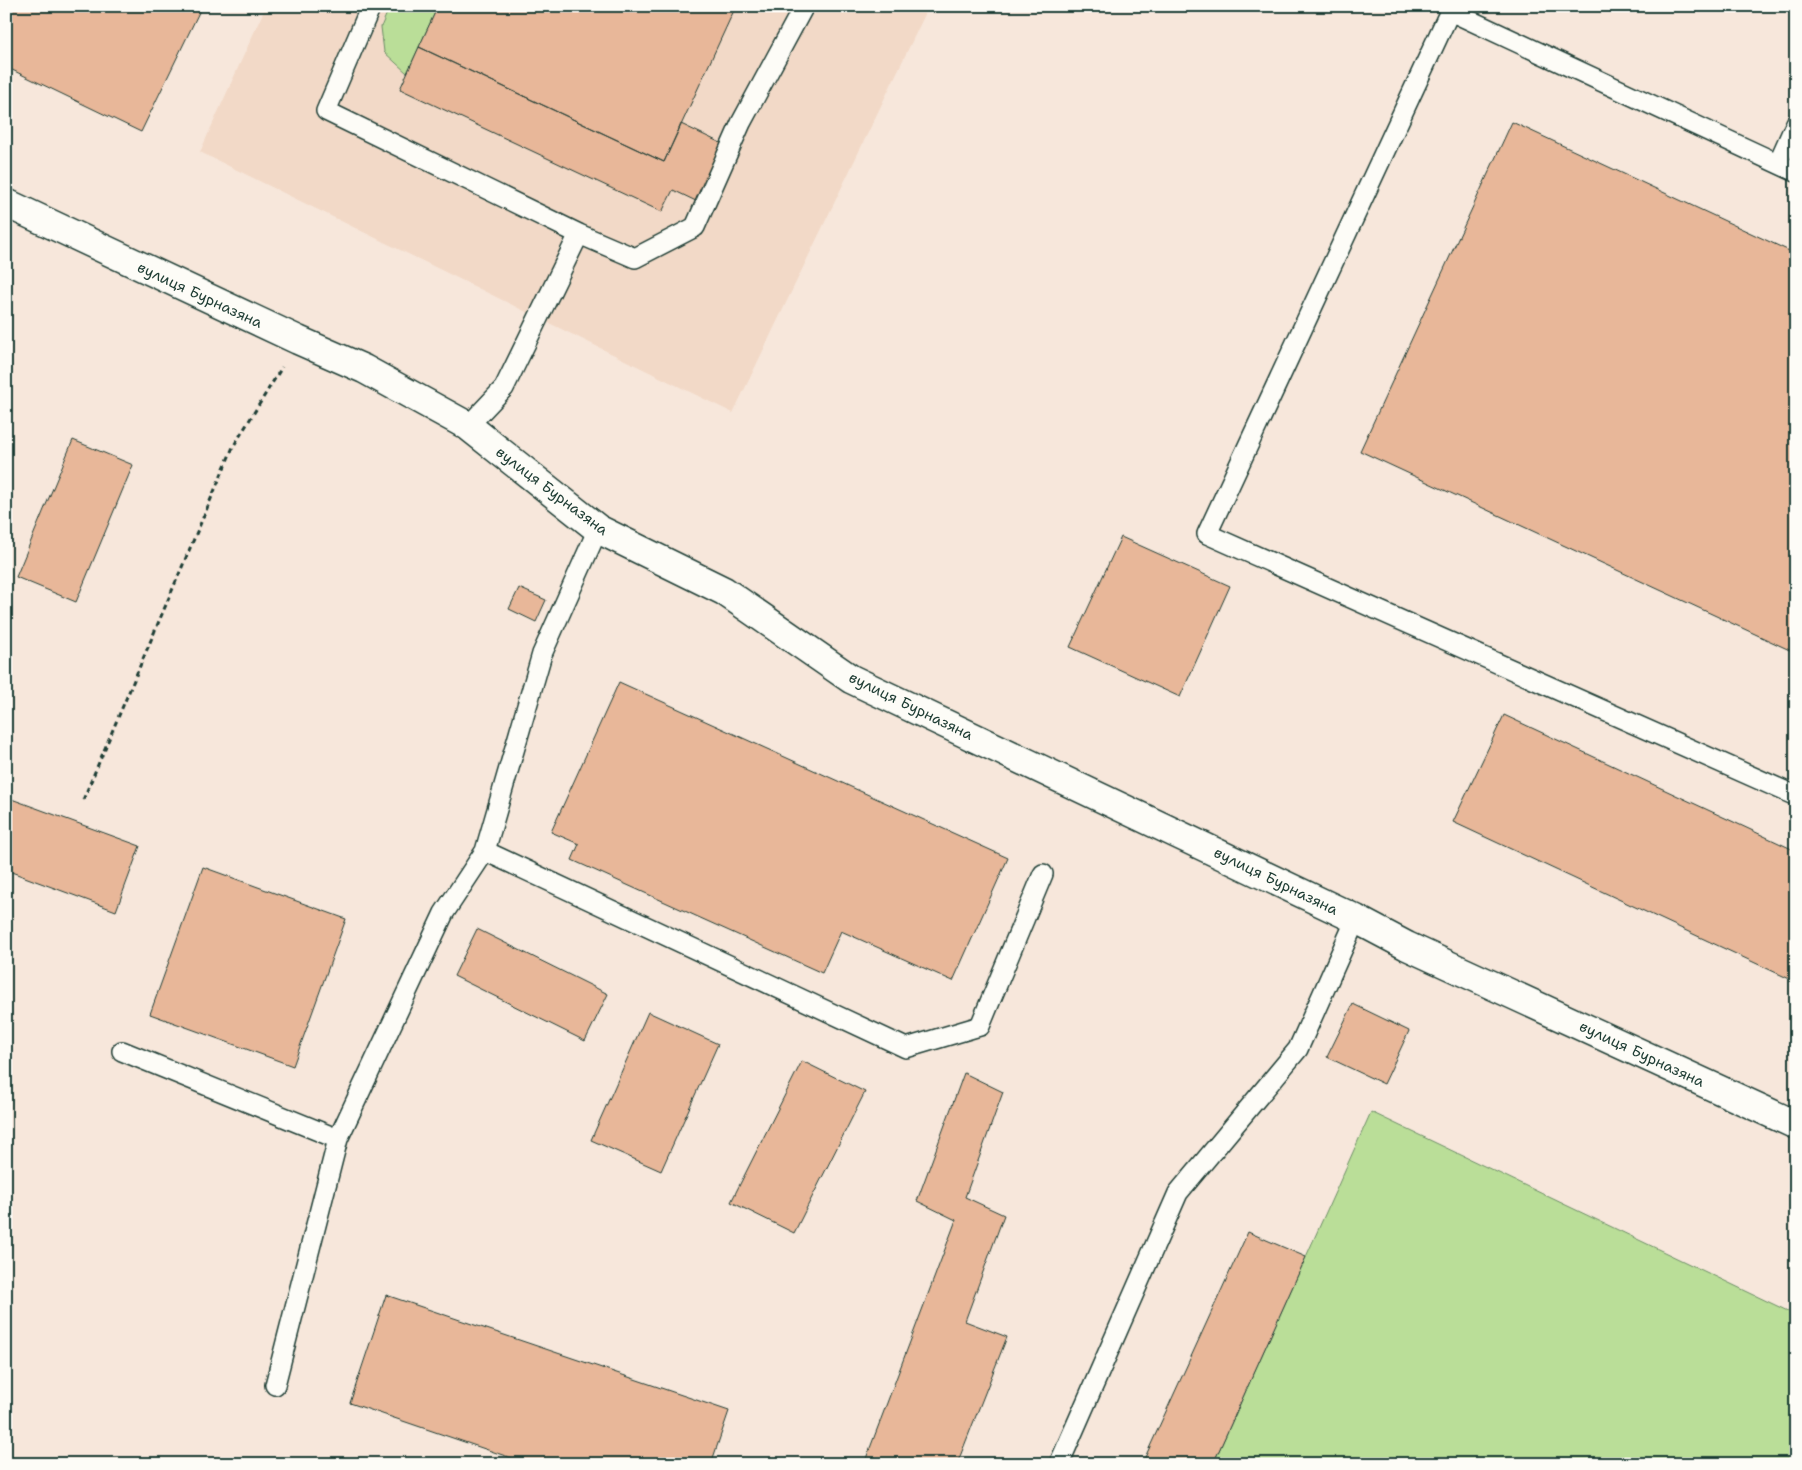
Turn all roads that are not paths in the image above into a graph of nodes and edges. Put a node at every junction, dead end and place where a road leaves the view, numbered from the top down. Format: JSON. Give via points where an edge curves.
{"nodes":[{"id":1,"x":370,"y":6,"type":"edge"},
{"id":2,"x":804,"y":6,"type":"edge"},
{"id":3,"x":1796,"y":123,"type":"edge"},
{"id":4,"x":1778,"y":164,"type":"junction"},
{"id":5,"x":1796,"y":172,"type":"edge"},
{"id":6,"x":6,"y":203,"type":"edge"},
{"id":7,"x":579,"y":234,"type":"junction"},
{"id":8,"x":468,"y":426,"type":"junction"},
{"id":9,"x":598,"y":529,"type":"junction"},
{"id":10,"x":1796,"y":796,"type":"edge"},
{"id":11,"x":486,"y":851,"type":"junction"},
{"id":12,"x":1043,"y":874,"type":"dead end"},
{"id":13,"x":1356,"y":919,"type":"junction"},
{"id":14,"x":122,"y":1051,"type":"dead end"},
{"id":15,"x":1796,"y":1125,"type":"edge"},
{"id":16,"x":338,"y":1138,"type":"junction"},
{"id":17,"x":275,"y":1385,"type":"dead end"},
{"id":18,"x":1059,"y":1464,"type":"edge"}],
"edges":[{"from":1,"to":7,"type":"lane","via":[[326,111]]},
{"from":2,"to":7,"type":"lane","via":[[742,123],[695,227],[635,258]]},
{"from":3,"to":4,"type":"lane"},
{"from":4,"to":5,"type":"lane"},
{"from":4,"to":10,"type":"lane","via":[[1450,11],[1207,534]]},
{"from":6,"to":8,"type":"street","name":"вулиця Бурназяна","via":[[364,369]]},
{"from":7,"to":8,"type":"lane","via":[[504,388]]},
{"from":8,"to":9,"type":"street","name":"вулиця Бурназяна"},
{"from":9,"to":11,"type":"lane","via":[[542,654]]},
{"from":9,"to":13,"type":"street","name":"вулиця Бурназяна","via":[[724,590],[851,679]]},
{"from":11,"to":12,"type":"lane","via":[[906,1048],[980,1026]]},
{"from":11,"to":16,"type":"lane","via":[[444,913]]},
{"from":13,"to":15,"type":"street","name":"вулиця Бурназяна","via":[[1407,946]]},
{"from":13,"to":18,"type":"lane","via":[[1298,1049],[1178,1193]]},
{"from":14,"to":16,"type":"lane"},
{"from":16,"to":17,"type":"lane"}]}
